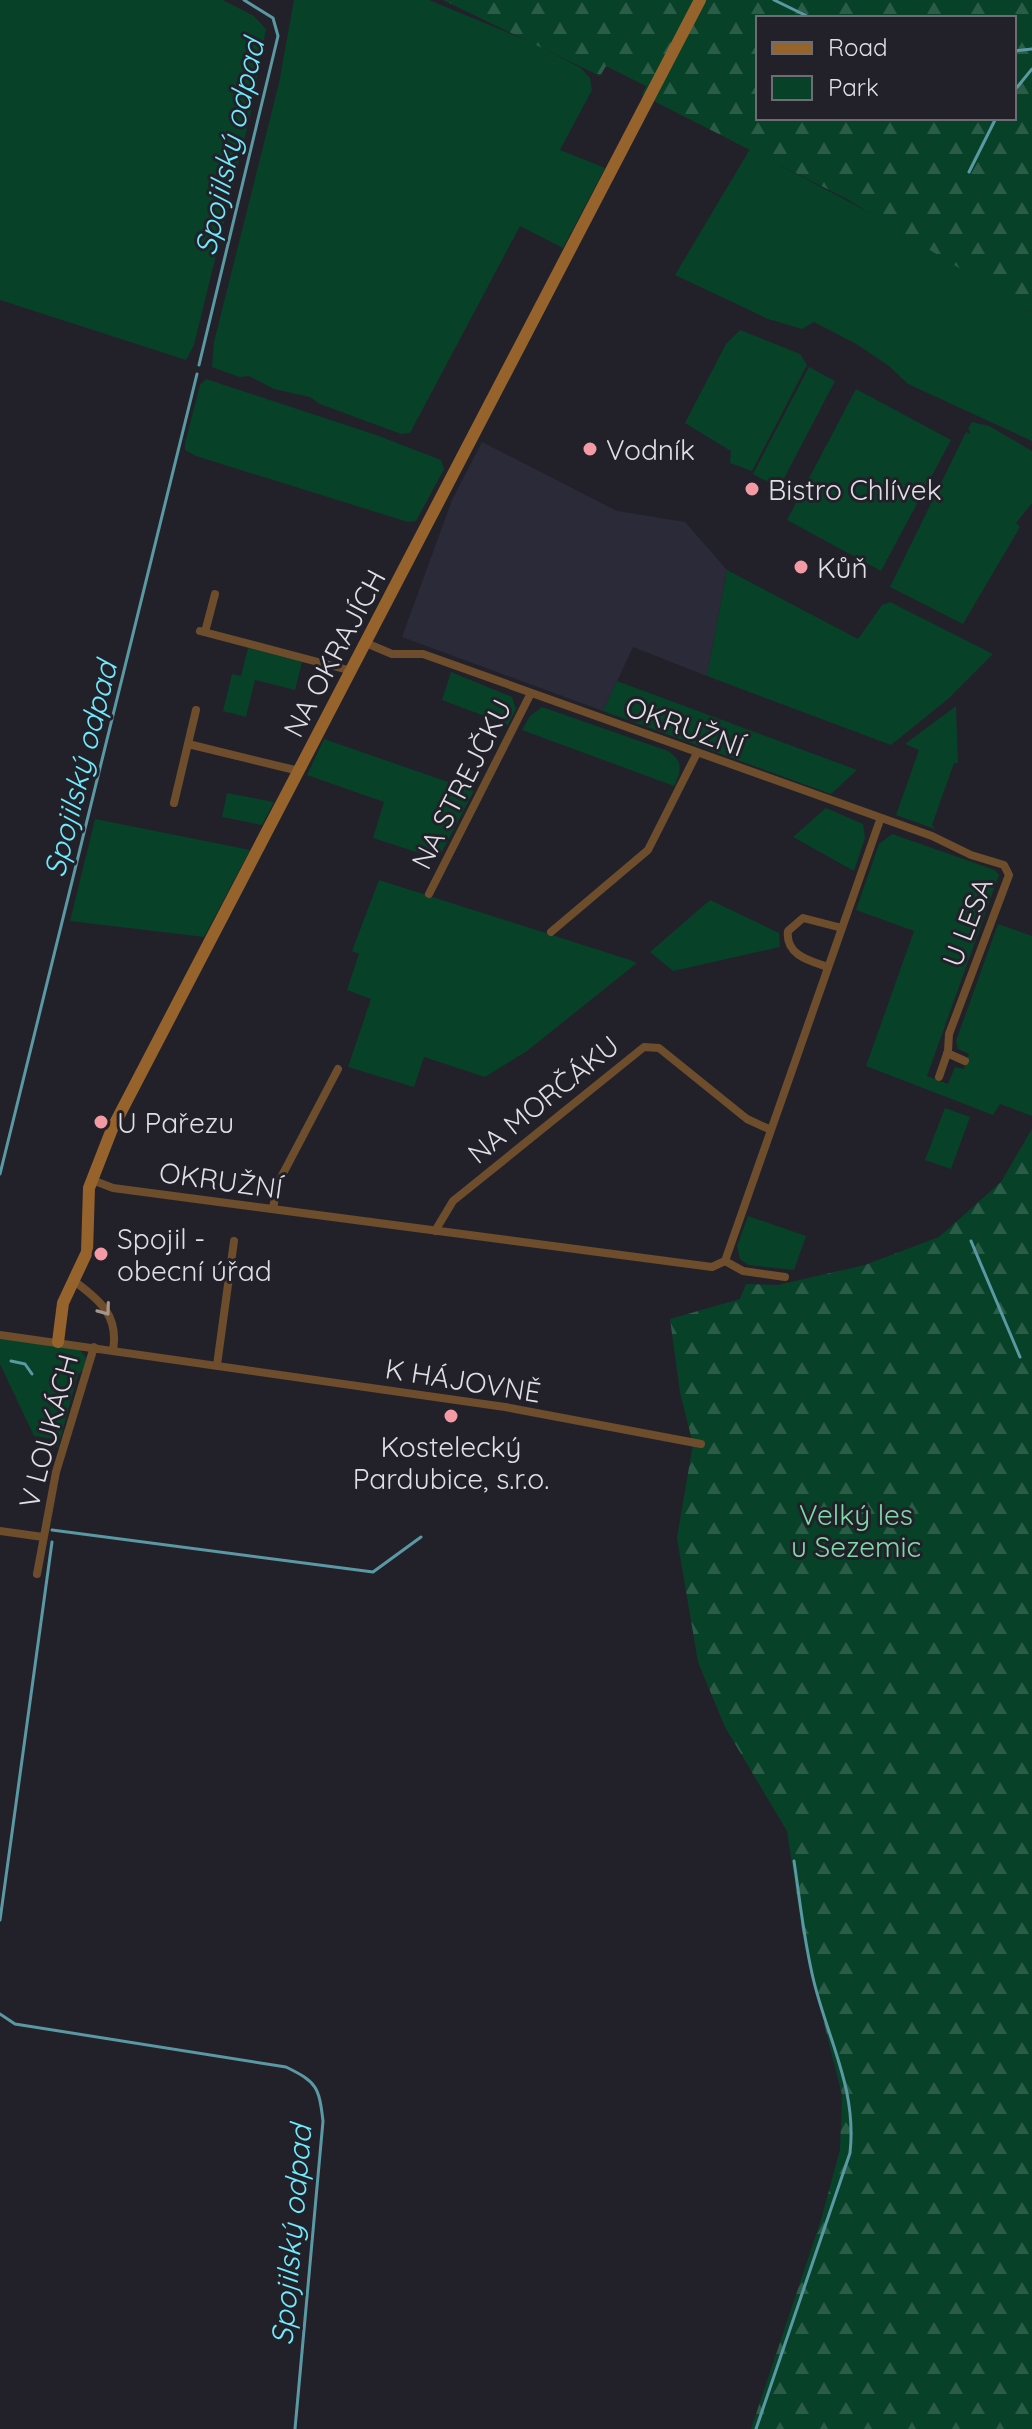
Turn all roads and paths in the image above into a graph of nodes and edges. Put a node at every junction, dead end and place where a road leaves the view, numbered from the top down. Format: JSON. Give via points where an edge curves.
{"nodes":[{"id":1,"x":700,"y":0,"type":"edge"},
{"id":2,"x":215,"y":594,"type":"dead end"},
{"id":3,"x":366,"y":643,"type":"junction"},
{"id":4,"x":352,"y":671,"type":"junction"},
{"id":5,"x":531,"y":693,"type":"junction"},
{"id":6,"x":196,"y":710,"type":"dead end"},
{"id":7,"x":188,"y":744,"type":"junction"},
{"id":8,"x":697,"y":753,"type":"junction"},
{"id":9,"x":299,"y":771,"type":"junction"},
{"id":10,"x":174,"y":803,"type":"dead end"},
{"id":11,"x":880,"y":820,"type":"junction"},
{"id":12,"x":429,"y":894,"type":"dead end"},
{"id":13,"x":842,"y":928,"type":"junction"},
{"id":14,"x":551,"y":932,"type":"dead end"},
{"id":15,"x":828,"y":967,"type":"junction"},
{"id":16,"x":947,"y":1053,"type":"junction"},
{"id":17,"x":965,"y":1061,"type":"dead end"},
{"id":18,"x":338,"y":1069,"type":"dead end"},
{"id":19,"x":939,"y":1077,"type":"dead end"},
{"id":20,"x":771,"y":1130,"type":"junction"},
{"id":21,"x":92,"y":1180,"type":"junction"},
{"id":22,"x":273,"y":1209,"type":"junction"},
{"id":23,"x":435,"y":1231,"type":"junction"},
{"id":24,"x":234,"y":1241,"type":"dead end"},
{"id":25,"x":725,"y":1261,"type":"junction"},
{"id":26,"x":785,"y":1277,"type":"dead end"},
{"id":27,"x":74,"y":1281,"type":"junction"},
{"id":28,"x":0,"y":1335,"type":"edge"},
{"id":29,"x":58,"y":1342,"type":"junction"},
{"id":30,"x":94,"y":1347,"type":"junction"},
{"id":31,"x":113,"y":1350,"type":"junction"},
{"id":32,"x":217,"y":1365,"type":"junction"},
{"id":33,"x":701,"y":1444,"type":"dead end"},
{"id":34,"x":0,"y":1531,"type":"edge"},
{"id":35,"x":43,"y":1537,"type":"junction"},
{"id":36,"x":37,"y":1574,"type":"dead end"}],
"edges":[{"from":1,"to":3,"type":"street","name":"NA OKRAJÍCH"},
{"from":2,"to":4,"type":"street","via":[[202,631]]},
{"from":3,"to":4,"type":"street","name":"NA OKRAJÍCH"},
{"from":3,"to":5,"type":"street","name":"OKRUŽNÍ","via":[[392,654],[423,654]]},
{"from":4,"to":9,"type":"street","name":"NA OKRAJÍCH"},
{"from":5,"to":8,"type":"street","name":"OKRUŽNÍ"},
{"from":5,"to":12,"type":"street","name":"NA STREJČKU"},
{"from":6,"to":7,"type":"street"},
{"from":7,"to":9,"type":"street"},
{"from":7,"to":10,"type":"street"},
{"from":8,"to":11,"type":"street","name":"OKRUŽNÍ"},
{"from":8,"to":14,"type":"street","via":[[648,850]]},
{"from":9,"to":21,"type":"street","name":"NA OKRAJÍCH","via":[[112,1129]]},
{"from":11,"to":13,"type":"street"},
{"from":11,"to":16,"type":"street","name":"U LESA","via":[[932,836],[1009,871],[949,1034]]},
{"from":13,"to":15,"type":"street"},
{"from":13,"to":15,"type":"street","via":[[807,918],[788,931],[792,949]]},
{"from":15,"to":20,"type":"street"},
{"from":16,"to":17,"type":"street"},
{"from":16,"to":19,"type":"street","name":"U LESA"},
{"from":18,"to":22,"type":"street","via":[[277,1185]]},
{"from":20,"to":23,"type":"street","name":"NA MORČÁKU","via":[[747,1119],[659,1048],[644,1047],[453,1201]]},
{"from":20,"to":25,"type":"street"},
{"from":21,"to":22,"type":"street","name":"OKRUŽNÍ","via":[[113,1188]]},
{"from":21,"to":27,"type":"street","name":"NA OKRAJÍCH","via":[[88,1245]]},
{"from":22,"to":23,"type":"street","name":"OKRUŽNÍ"},
{"from":23,"to":25,"type":"street","name":"OKRUŽNÍ","via":[[712,1267]]},
{"from":24,"to":32,"type":"street"},
{"from":25,"to":26,"type":"street","name":"OKRUŽNÍ","via":[[743,1271]]},
{"from":27,"to":29,"type":"street","name":"NA OKRAJÍCH","via":[[63,1303]]},
{"from":27,"to":31,"type":"street","one_way":true,"via":[[112,1319]]},
{"from":28,"to":29,"type":"street","name":"K HÁJOVNĚ"},
{"from":29,"to":30,"type":"street","name":"K HÁJOVNĚ"},
{"from":30,"to":31,"type":"street","name":"K HÁJOVNĚ"},
{"from":30,"to":35,"type":"street","name":"V LOUKÁCH","via":[[56,1472]]},
{"from":31,"to":32,"type":"street","name":"K HÁJOVNĚ"},
{"from":32,"to":33,"type":"street","name":"K HÁJOVNĚ","via":[[505,1407]]},
{"from":34,"to":35,"type":"street"},
{"from":35,"to":36,"type":"street","name":"V LOUKÁCH"}]}
